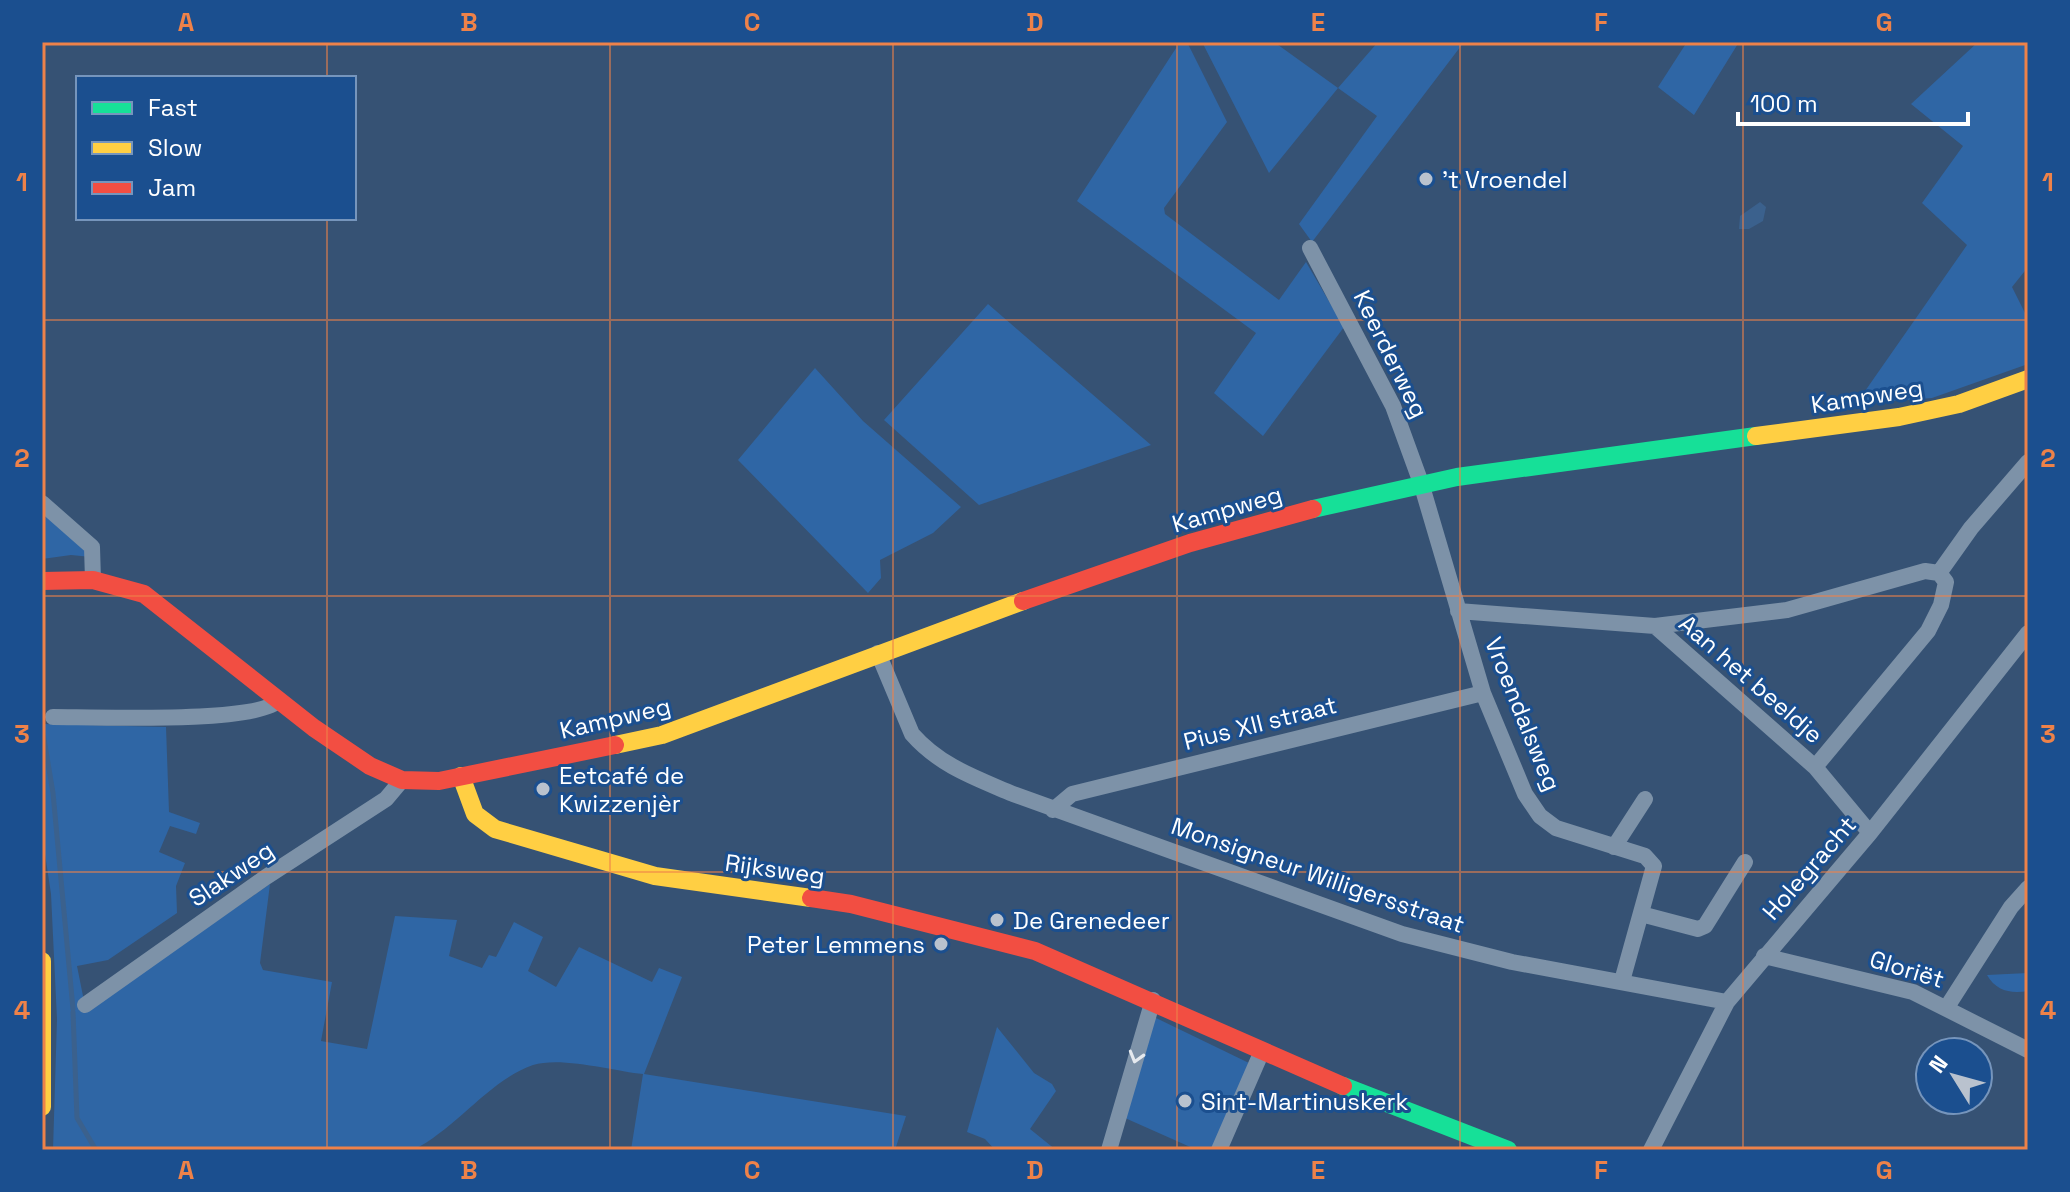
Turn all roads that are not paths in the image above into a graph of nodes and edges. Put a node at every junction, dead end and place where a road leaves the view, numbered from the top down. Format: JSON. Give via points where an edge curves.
{"nodes":[{"id":1,"x":1310,"y":248,"type":"dead end"},
{"id":2,"x":2028,"y":379,"type":"edge"},
{"id":3,"x":2028,"y":462,"type":"edge"},
{"id":4,"x":1421,"y":483,"type":"junction"},
{"id":5,"x":42,"y":503,"type":"edge"},
{"id":6,"x":1939,"y":573,"type":"junction"},
{"id":7,"x":93,"y":580,"type":"junction"},
{"id":8,"x":48,"y":583,"type":"edge"},
{"id":9,"x":1458,"y":611,"type":"junction"},
{"id":10,"x":1655,"y":626,"type":"junction"},
{"id":11,"x":2028,"y":633,"type":"edge"},
{"id":12,"x":878,"y":653,"type":"junction"},
{"id":13,"x":1483,"y":693,"type":"junction"},
{"id":14,"x":279,"y":700,"type":"junction"},
{"id":15,"x":53,"y":717,"type":"dead end"},
{"id":16,"x":1815,"y":767,"type":"junction"},
{"id":17,"x":461,"y":776,"type":"junction"},
{"id":18,"x":402,"y":780,"type":"junction"},
{"id":19,"x":1645,"y":799,"type":"dead end"},
{"id":20,"x":1053,"y":810,"type":"junction"},
{"id":21,"x":1870,"y":833,"type":"junction"},
{"id":22,"x":1614,"y":847,"type":"junction"},
{"id":23,"x":1745,"y":862,"type":"dead end"},
{"id":24,"x":2028,"y":888,"type":"edge"},
{"id":25,"x":1641,"y":914,"type":"junction"},
{"id":26,"x":1764,"y":956,"type":"junction"},
{"id":27,"x":42,"y":961,"type":"edge"},
{"id":28,"x":1622,"y":981,"type":"junction"},
{"id":29,"x":1153,"y":1000,"type":"junction"},
{"id":30,"x":1727,"y":1002,"type":"junction"},
{"id":31,"x":85,"y":1005,"type":"dead end"},
{"id":32,"x":1947,"y":1007,"type":"junction"},
{"id":33,"x":2028,"y":1050,"type":"edge"},
{"id":34,"x":1262,"y":1051,"type":"junction"},
{"id":35,"x":42,"y":1107,"type":"edge"},
{"id":36,"x":1109,"y":1150,"type":"edge"},
{"id":37,"x":1219,"y":1150,"type":"edge"},
{"id":38,"x":1508,"y":1150,"type":"edge"},
{"id":39,"x":1651,"y":1150,"type":"edge"}],
"edges":[{"from":1,"to":4,"type":"street","name":"Keerderweg","via":[[1387,391]]},
{"from":2,"to":4,"type":"main road","name":"Kampweg","via":[[1959,404],[1899,417]]},
{"from":3,"to":6,"type":"street"},
{"from":4,"to":9,"type":"street","name":"Vroendalsweg"},
{"from":4,"to":12,"type":"main road","name":"Kampweg","via":[[1190,543]]},
{"from":5,"to":7,"type":"street","via":[[92,547]]},
{"from":6,"to":10,"type":"street","name":"Aan het beeldje","via":[[1925,571],[1787,610]]},
{"from":6,"to":16,"type":"street","name":"Aan het beeldje","via":[[1946,582],[1928,631]]},
{"from":7,"to":8,"type":"main road"},
{"from":7,"to":14,"type":"main road","via":[[153,599]]},
{"from":9,"to":10,"type":"street","name":"Aan het beeldje"},
{"from":9,"to":13,"type":"street","name":"Vroendalsweg"},
{"from":10,"to":16,"type":"street","name":"Aan het beeldje"},
{"from":11,"to":21,"type":"street","name":"Holegracht"},
{"from":12,"to":17,"type":"main road","name":"Kampweg","via":[[641,741]]},
{"from":12,"to":20,"type":"street","name":"Monsigneur Willigersstraat","via":[[912,734],[952,768]]},
{"from":13,"to":20,"type":"street","name":"Pius XII straat","via":[[1072,794]]},
{"from":13,"to":22,"type":"street","name":"Vroendalsweg","via":[[1525,794],[1540,816],[1556,828]]},
{"from":14,"to":15,"type":"street","via":[[271,708],[236,715]]},
{"from":14,"to":18,"type":"main road","via":[[370,766]]},
{"from":16,"to":21,"type":"street","name":"Aan het beeldje"},
{"from":17,"to":18,"type":"main road"},
{"from":17,"to":29,"type":"main road","name":"Rijksweg","via":[[469,807],[480,821],[578,856],[655,876],[851,904],[949,927],[1035,951]]},
{"from":18,"to":31,"type":"street","name":"Slakweg","via":[[386,799]]},
{"from":19,"to":22,"type":"street"},
{"from":20,"to":28,"type":"street","name":"Monsigneur Willigersstraat","via":[[1402,934],[1512,962]]},
{"from":21,"to":26,"type":"street","name":"Holegracht"},
{"from":22,"to":25,"type":"street","name":"Vroendalsweg","via":[[1645,856],[1654,866]]},
{"from":23,"to":25,"type":"street","via":[[1705,926],[1698,929]]},
{"from":24,"to":32,"type":"street"},
{"from":25,"to":28,"type":"street","name":"Vroendalsweg"},
{"from":26,"to":30,"type":"street","name":"Holegracht"},
{"from":26,"to":32,"type":"street","name":"Gloriët","via":[[1913,992]]},
{"from":27,"to":35,"type":"main road"},
{"from":28,"to":30,"type":"street","name":"Monsigneur Willigersstraat"},
{"from":29,"to":34,"type":"main road","name":"Rijksweg"},
{"from":29,"to":36,"type":"street","one_way":true},
{"from":30,"to":39,"type":"street","name":"Holegracht"},
{"from":32,"to":33,"type":"street","name":"Gloriët"},
{"from":34,"to":37,"type":"street"},
{"from":34,"to":38,"type":"main road","name":"Rijksweg"}]}
